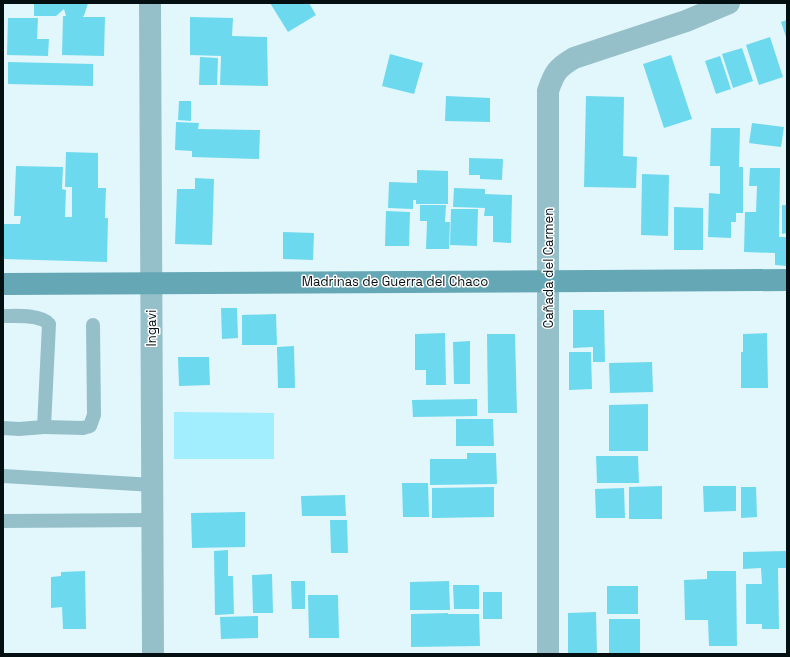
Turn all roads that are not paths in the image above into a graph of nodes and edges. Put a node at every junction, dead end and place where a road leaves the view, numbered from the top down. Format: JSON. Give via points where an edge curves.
{"nodes":[{"id":1,"x":150,"y":3,"type":"edge"},
{"id":2,"x":729,"y":3,"type":"edge"},
{"id":3,"x":787,"y":280,"type":"edge"},
{"id":4,"x":548,"y":281,"type":"junction"},
{"id":5,"x":151,"y":283,"type":"junction"},
{"id":6,"x":3,"y":284,"type":"edge"},
{"id":7,"x":3,"y":316,"type":"edge"},
{"id":8,"x":93,"y":325,"type":"dead end"},
{"id":9,"x":3,"y":428,"type":"edge"},
{"id":10,"x":44,"y":428,"type":"junction"},
{"id":11,"x":3,"y":476,"type":"edge"},
{"id":12,"x":153,"y":485,"type":"junction"},
{"id":13,"x":153,"y":520,"type":"junction"},
{"id":14,"x":3,"y":521,"type":"edge"},
{"id":15,"x":153,"y":654,"type":"edge"},
{"id":16,"x":548,"y":654,"type":"edge"}],
"edges":[{"from":1,"to":5,"type":"street","name":"Ingavi"},
{"from":2,"to":4,"type":"street","name":"Cañada del Carmen","via":[[686,21],[574,58],[562,65],[552,78],[548,91]]},
{"from":3,"to":4,"type":"street","name":"Madrinas de Guerra del Chaco"},
{"from":4,"to":5,"type":"street","name":"Madrinas de Guerra del Chaco"},
{"from":4,"to":16,"type":"street","name":"Cañada del Carmen"},
{"from":5,"to":6,"type":"street","name":"Madrinas de Guerra del Chaco"},
{"from":5,"to":12,"type":"street","name":"Ingavi"},
{"from":7,"to":10,"type":"lane","via":[[44,319],[49,324]]},
{"from":8,"to":10,"type":"lane","via":[[93,421],[90,426],[83,428]]},
{"from":9,"to":10,"type":"lane"},
{"from":11,"to":12,"type":"lane"},
{"from":12,"to":13,"type":"street","name":"Ingavi"},
{"from":13,"to":14,"type":"lane"},
{"from":13,"to":15,"type":"street","name":"Ingavi"}]}
